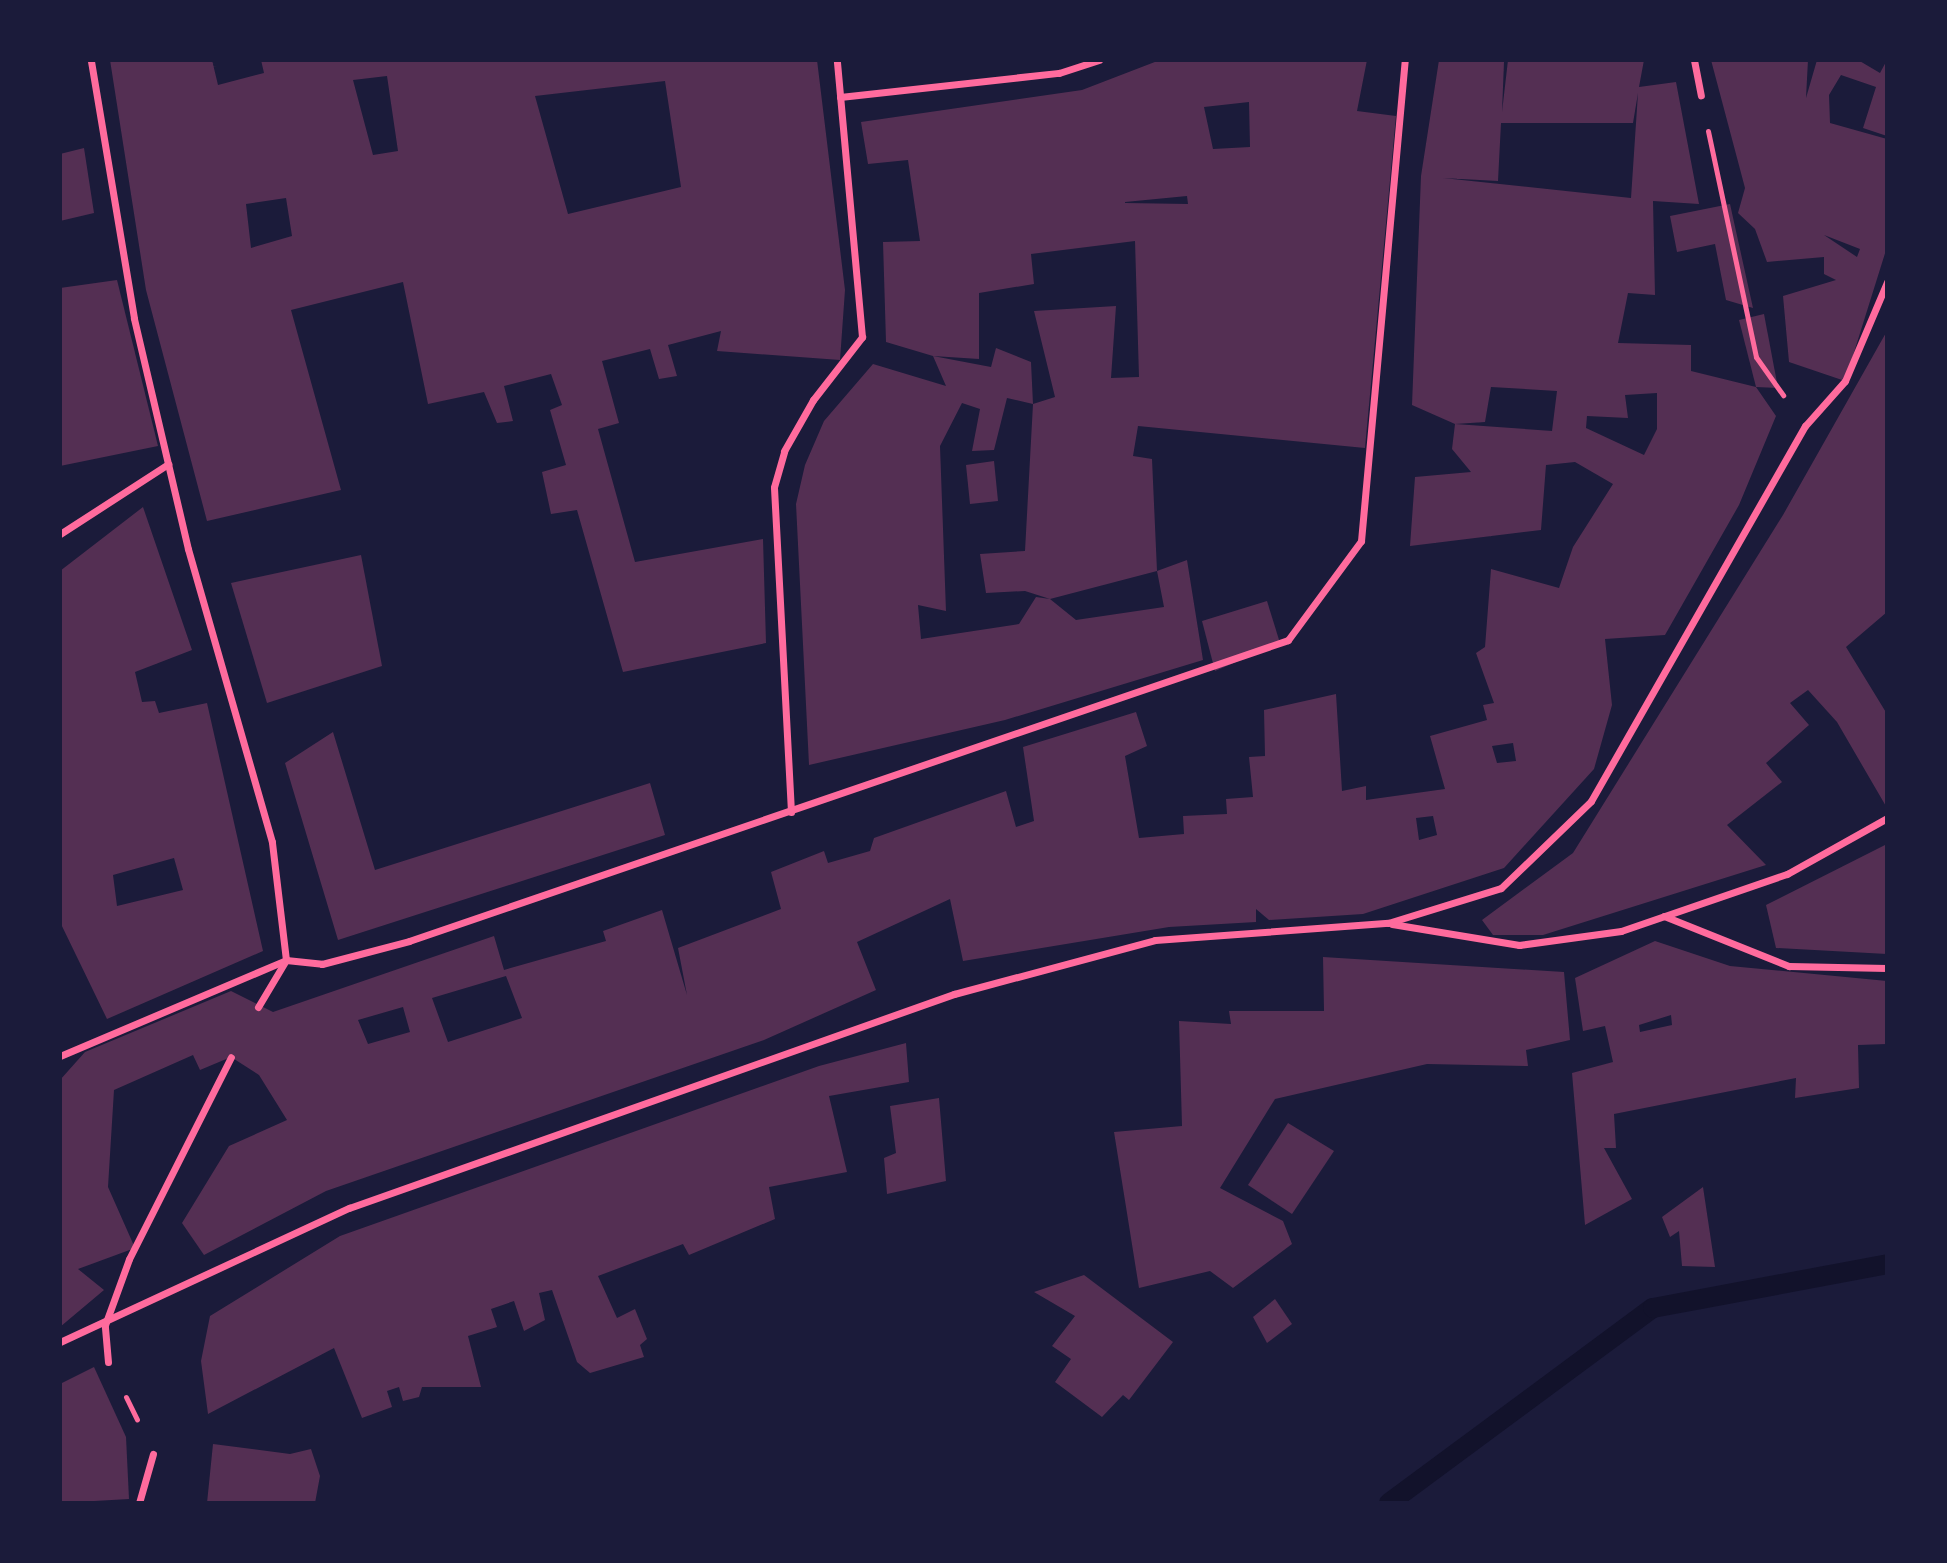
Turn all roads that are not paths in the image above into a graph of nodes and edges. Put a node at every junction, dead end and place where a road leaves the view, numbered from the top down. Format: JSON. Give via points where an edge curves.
{"nodes":[{"id":1,"x":91,"y":60,"type":"edge"},
{"id":2,"x":837,"y":60,"type":"edge"},
{"id":3,"x":1099,"y":60,"type":"edge"},
{"id":4,"x":1405,"y":60,"type":"edge"},
{"id":5,"x":1694,"y":60,"type":"edge"},
{"id":6,"x":1701,"y":95,"type":"road end"},
{"id":7,"x":840,"y":97,"type":"junction"},
{"id":8,"x":1887,"y":282,"type":"edge"},
{"id":9,"x":168,"y":464,"type":"junction"},
{"id":10,"x":60,"y":534,"type":"edge"},
{"id":11,"x":791,"y":812,"type":"junction"},
{"id":12,"x":1887,"y":818,"type":"edge"},
{"id":13,"x":1664,"y":916,"type":"junction"},
{"id":14,"x":1388,"y":923,"type":"junction"},
{"id":15,"x":286,"y":960,"type":"junction"},
{"id":16,"x":1887,"y":968,"type":"edge"},
{"id":17,"x":258,"y":1007,"type":"dead end"},
{"id":18,"x":60,"y":1056,"type":"edge"},
{"id":19,"x":231,"y":1057,"type":"dead end"},
{"id":20,"x":105,"y":1325,"type":"junction"},
{"id":21,"x":60,"y":1342,"type":"edge"},
{"id":22,"x":108,"y":1362,"type":"road end"},
{"id":23,"x":153,"y":1454,"type":"road end"},
{"id":24,"x":139,"y":1503,"type":"edge"}],
"edges":[{"from":1,"to":9,"type":"street","via":[[134,318]]},
{"from":2,"to":7,"type":"street"},
{"from":3,"to":7,"type":"street","via":[[1059,73]]},
{"from":4,"to":11,"type":"street","via":[[1361,541],[1288,640]]},
{"from":5,"to":6,"type":"street"},
{"from":7,"to":11,"type":"street","via":[[862,337],[813,400],[784,451],[774,487]]},
{"from":8,"to":14,"type":"street","via":[[1845,381],[1805,426],[1591,801],[1501,888]]},
{"from":9,"to":10,"type":"street"},
{"from":9,"to":15,"type":"street","via":[[272,842]]},
{"from":11,"to":15,"type":"street","via":[[354,958]]},
{"from":12,"to":13,"type":"street","via":[[1787,874]]},
{"from":13,"to":14,"type":"street","via":[[1621,931],[1519,945]]},
{"from":13,"to":16,"type":"street","via":[[1789,966]]},
{"from":14,"to":20,"type":"street","via":[[1155,940],[954,994],[349,1208]]},
{"from":15,"to":17,"type":"street"},
{"from":15,"to":18,"type":"street"},
{"from":19,"to":20,"type":"street","via":[[129,1259]]},
{"from":20,"to":21,"type":"street"},
{"from":20,"to":22,"type":"street"},
{"from":23,"to":24,"type":"street"}]}
